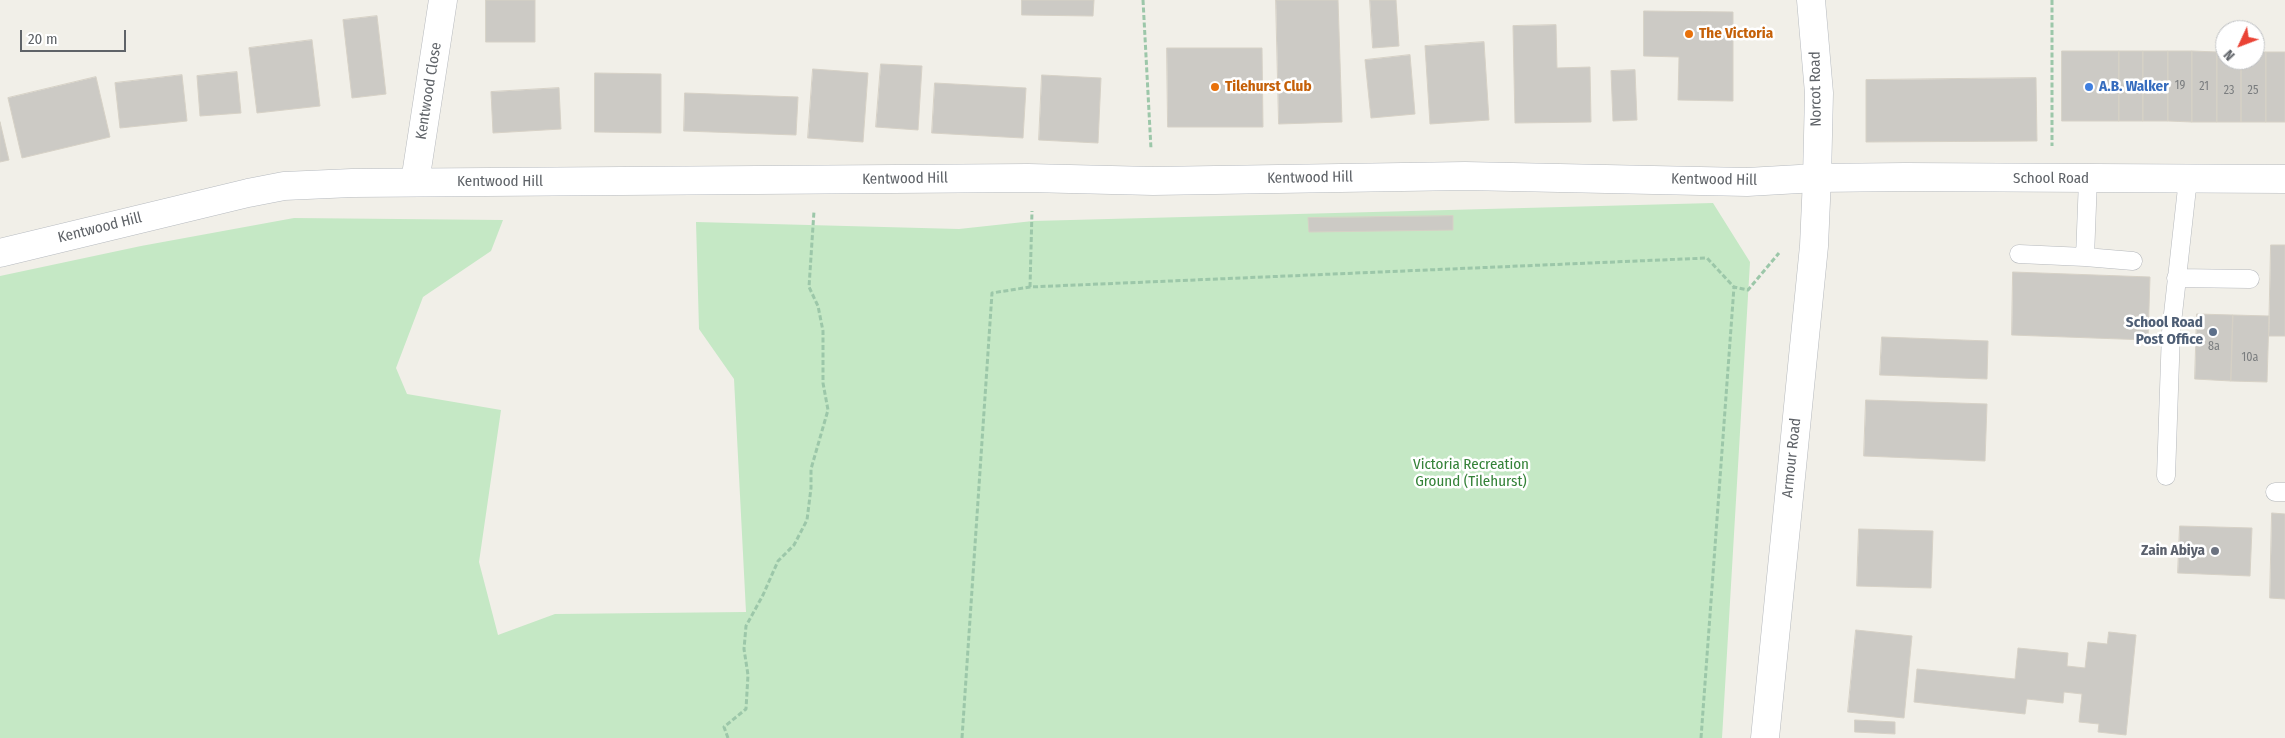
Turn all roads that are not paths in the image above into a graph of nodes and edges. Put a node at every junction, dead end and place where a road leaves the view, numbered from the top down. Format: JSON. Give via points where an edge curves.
{"nodes":[{"id":1,"x":443,"y":0,"type":"edge"},
{"id":2,"x":1811,"y":0,"type":"edge"},
{"id":3,"x":1817,"y":178,"type":"junction"},
{"id":4,"x":2188,"y":179,"type":"junction"},
{"id":5,"x":2285,"y":179,"type":"edge"},
{"id":6,"x":2088,"y":180,"type":"junction"},
{"id":7,"x":415,"y":182,"type":"junction"},
{"id":8,"x":0,"y":253,"type":"edge"},
{"id":9,"x":2019,"y":254,"type":"dead end"},
{"id":10,"x":2085,"y":257,"type":"junction"},
{"id":11,"x":2133,"y":260,"type":"dead end"},
{"id":12,"x":2176,"y":278,"type":"junction"},
{"id":13,"x":2250,"y":279,"type":"dead end"},
{"id":14,"x":2166,"y":476,"type":"dead end"},
{"id":15,"x":1765,"y":738,"type":"edge"}],
"edges":[{"from":1,"to":7,"type":"street","name":"Kentwood Close"},
{"from":2,"to":3,"type":"street","name":"Norcot Road","via":[[1819,93]]},
{"from":3,"to":6,"type":"street","name":"School Road"},
{"from":3,"to":7,"type":"street","name":"Kentwood Hill","via":[[1747,182],[1465,176],[1153,181],[1028,178]]},
{"from":3,"to":15,"type":"street","name":"Armour Road","via":[[1814,246]]},
{"from":4,"to":5,"type":"street","name":"School Road"},
{"from":4,"to":6,"type":"street","name":"School Road"},
{"from":4,"to":12,"type":"lane"},
{"from":6,"to":10,"type":"lane"},
{"from":7,"to":8,"type":"street","name":"Kentwood Hill","via":[[284,186],[208,201]]},
{"from":9,"to":10,"type":"lane"},
{"from":10,"to":11,"type":"lane"},
{"from":12,"to":13,"type":"lane"},
{"from":12,"to":14,"type":"lane"}]}
